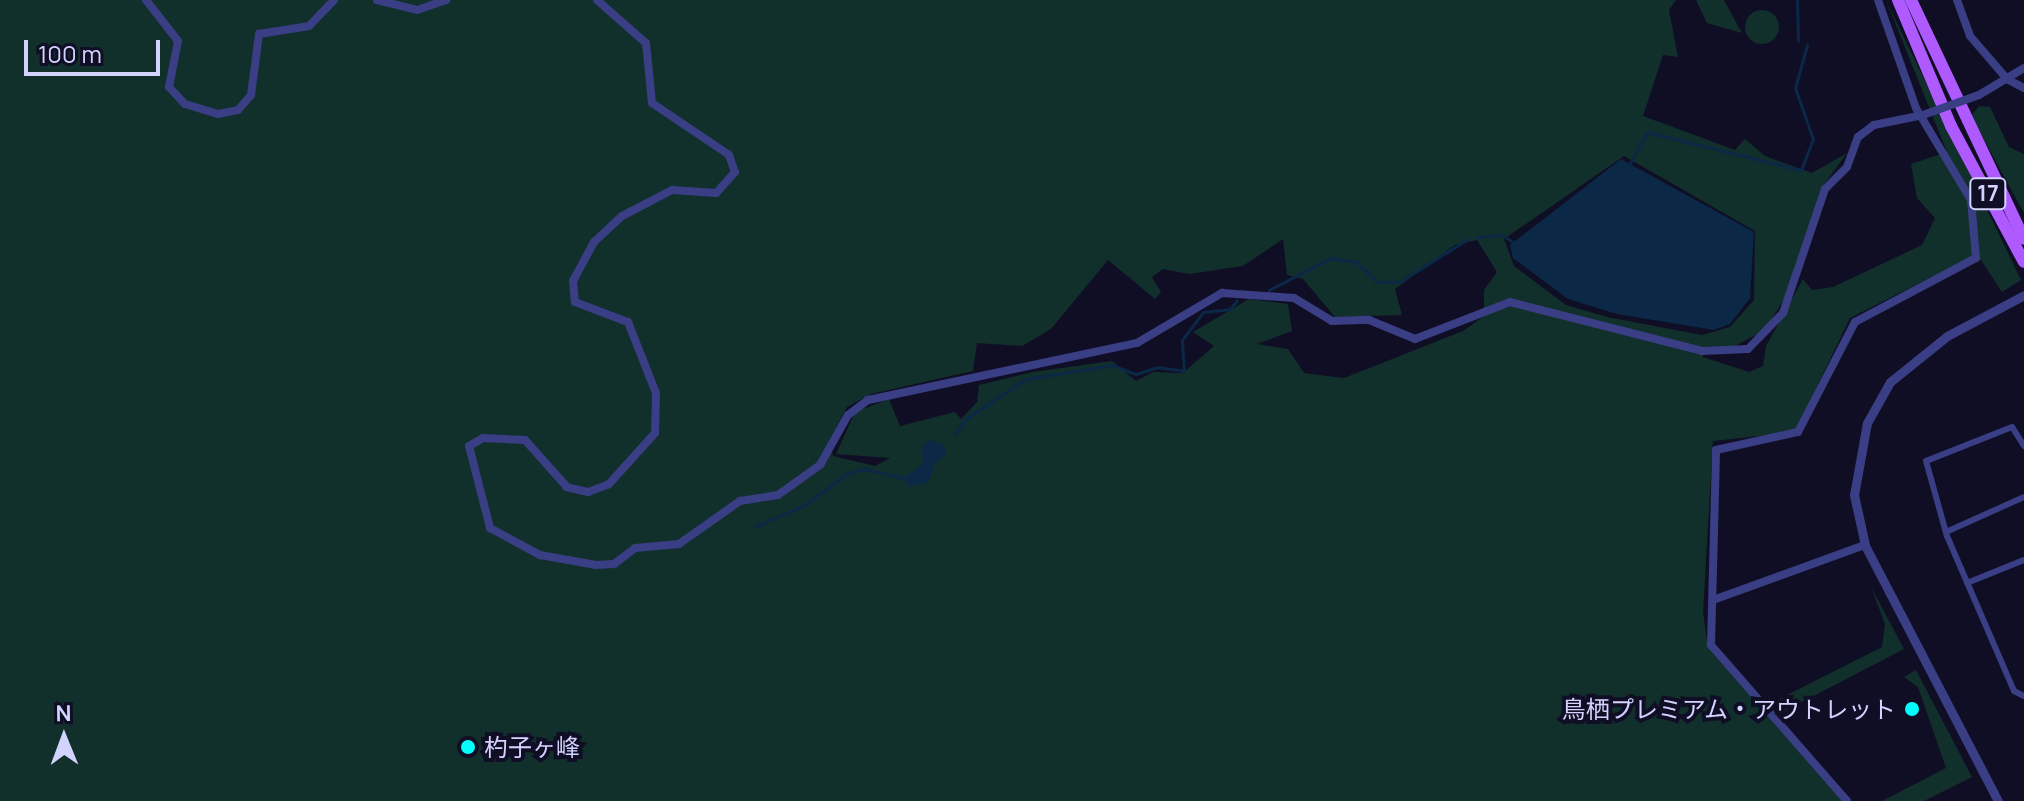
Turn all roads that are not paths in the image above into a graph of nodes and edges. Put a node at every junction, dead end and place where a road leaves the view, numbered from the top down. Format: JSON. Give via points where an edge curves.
{"nodes":[{"id":1,"x":146,"y":0,"type":"edge"},
{"id":2,"x":334,"y":0,"type":"edge"},
{"id":3,"x":377,"y":0,"type":"edge"},
{"id":4,"x":446,"y":0,"type":"edge"},
{"id":5,"x":597,"y":0,"type":"edge"},
{"id":6,"x":1878,"y":0,"type":"edge"},
{"id":7,"x":1896,"y":0,"type":"edge"},
{"id":8,"x":1911,"y":0,"type":"edge"},
{"id":9,"x":1957,"y":0,"type":"edge"},
{"id":10,"x":2024,"y":68,"type":"edge"},
{"id":11,"x":2007,"y":79,"type":"junction"},
{"id":12,"x":2024,"y":88,"type":"edge"},
{"id":13,"x":1923,"y":115,"type":"junction"},
{"id":14,"x":2024,"y":239,"type":"edge"},
{"id":15,"x":2024,"y":262,"type":"edge"},
{"id":16,"x":2024,"y":295,"type":"edge"},
{"id":17,"x":2024,"y":446,"type":"edge"},
{"id":18,"x":2024,"y":497,"type":"edge"},
{"id":19,"x":1946,"y":532,"type":"junction"},
{"id":20,"x":1865,"y":545,"type":"junction"},
{"id":21,"x":2024,"y":560,"type":"edge"},
{"id":22,"x":1967,"y":583,"type":"junction"},
{"id":23,"x":1713,"y":600,"type":"junction"},
{"id":24,"x":2024,"y":696,"type":"edge"},
{"id":25,"x":1847,"y":801,"type":"edge"},
{"id":26,"x":1998,"y":801,"type":"edge"}],
"edges":[{"from":1,"to":2,"type":"street","via":[[178,41],[169,87],[185,104],[218,114],[238,110],[251,95],[259,34],[309,26]]},
{"from":3,"to":4,"type":"street","via":[[417,10]]},
{"from":5,"to":13,"type":"street","via":[[646,43],[652,103],[729,155],[735,172],[716,193],[672,190],[622,216],[594,242],[573,281],[575,302],[628,322],[656,393],[655,433],[609,484],[588,492],[567,487],[525,440],[483,438],[469,446],[490,528],[540,555],[596,565],[643,546],[679,544],[740,501],[778,495],[820,465],[848,415],[868,400],[1137,343],[1222,293],[1294,298],[1332,321],[1380,322],[1415,339],[1510,302],[1702,351],[1748,349],[1783,313],[1825,189],[1847,167],[1858,137],[1874,125]]},
{"from":6,"to":13,"type":"street"},
{"from":7,"to":15,"type":"main road","number":"17"},
{"from":8,"to":14,"type":"main road","number":"17"},
{"from":9,"to":11,"type":"street","via":[[1970,36]]},
{"from":10,"to":11,"type":"street"},
{"from":11,"to":12,"type":"street"},
{"from":11,"to":13,"type":"street","bridge":true},
{"from":13,"to":23,"type":"street","via":[[1971,200],[1976,258],[1855,322],[1798,432],[1719,446]]},
{"from":16,"to":20,"type":"street","via":[[1911,360],[1890,382],[1857,456],[1854,495]]},
{"from":17,"to":19,"type":"street","via":[[2012,427],[1926,461]]},
{"from":18,"to":19,"type":"street"},
{"from":19,"to":22,"type":"street"},
{"from":20,"to":23,"type":"street"},
{"from":20,"to":26,"type":"street"},
{"from":21,"to":22,"type":"street"},
{"from":22,"to":24,"type":"street","via":[[2014,691]]},
{"from":23,"to":25,"type":"street","via":[[1711,645]]}]}
